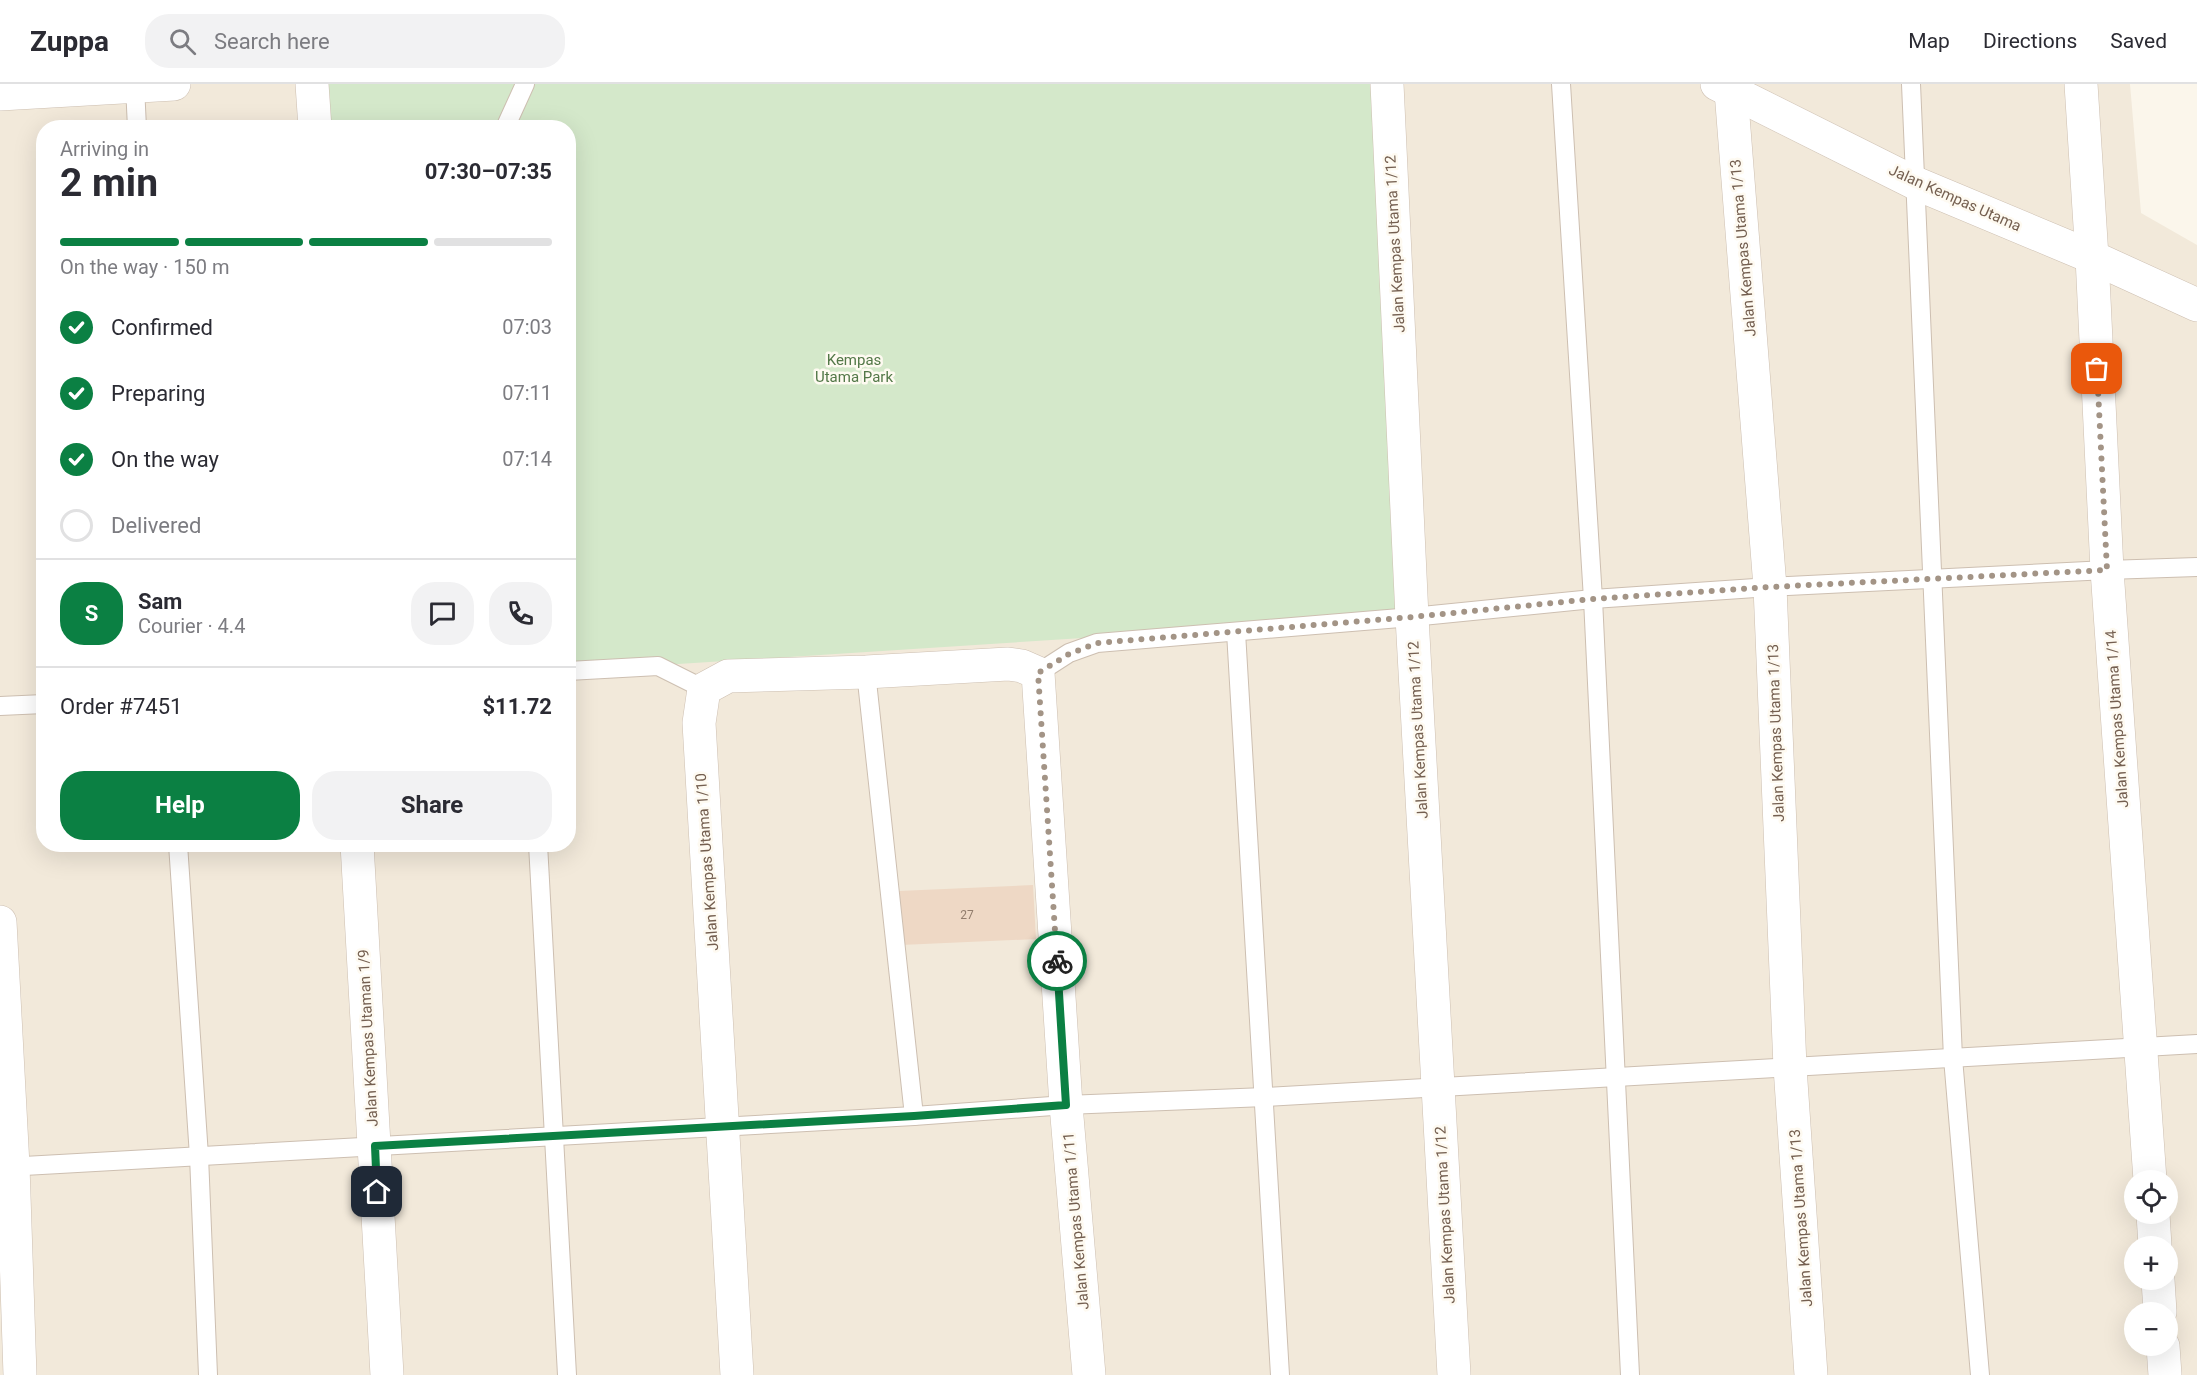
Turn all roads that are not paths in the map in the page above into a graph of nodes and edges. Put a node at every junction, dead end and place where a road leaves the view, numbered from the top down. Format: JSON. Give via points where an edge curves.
{"nodes":[{"id":1,"x":174,"y":84,"type":"edge"},
{"id":2,"x":312,"y":84,"type":"edge"},
{"id":3,"x":525,"y":84,"type":"edge"},
{"id":4,"x":1387,"y":84,"type":"edge"},
{"id":5,"x":1561,"y":84,"type":"edge"},
{"id":6,"x":1911,"y":84,"type":"edge"},
{"id":7,"x":2081,"y":84,"type":"edge"},
{"id":8,"x":135,"y":86,"type":"junction"},
{"id":9,"x":1724,"y":87,"type":"edge"},
{"id":10,"x":0,"y":94,"type":"edge"},
{"id":11,"x":137,"y":120,"type":"edge"},
{"id":12,"x":314,"y":120,"type":"edge"},
{"id":13,"x":509,"y":120,"type":"edge"},
{"id":14,"x":1916,"y":183,"type":"junction"},
{"id":15,"x":2092,"y":257,"type":"junction"},
{"id":16,"x":2197,"y":305,"type":"edge"},
{"id":17,"x":2197,"y":567,"type":"edge"},
{"id":18,"x":2107,"y":570,"type":"junction"},
{"id":19,"x":1933,"y":579,"type":"junction"},
{"id":20,"x":1770,"y":587,"type":"junction"},
{"id":21,"x":1593,"y":599,"type":"junction"},
{"id":22,"x":1412,"y":617,"type":"junction"},
{"id":23,"x":1236,"y":632,"type":"junction"},
{"id":24,"x":576,"y":671,"type":"edge"},
{"id":25,"x":866,"y":672,"type":"junction"},
{"id":26,"x":1038,"y":673,"type":"junction"},
{"id":27,"x":704,"y":689,"type":"junction"},
{"id":28,"x":36,"y":704,"type":"edge"},
{"id":29,"x":0,"y":706,"type":"edge"},
{"id":30,"x":179,"y":852,"type":"edge"},
{"id":31,"x":357,"y":852,"type":"edge"},
{"id":32,"x":538,"y":852,"type":"edge"},
{"id":33,"x":0,"y":922,"type":"edge"},
{"id":34,"x":2197,"y":1044,"type":"edge"},
{"id":35,"x":2140,"y":1047,"type":"junction"},
{"id":36,"x":1953,"y":1058,"type":"junction"},
{"id":37,"x":1791,"y":1067,"type":"junction"},
{"id":38,"x":1616,"y":1077,"type":"junction"},
{"id":39,"x":1438,"y":1087,"type":"junction"},
{"id":40,"x":1265,"y":1096,"type":"junction"},
{"id":41,"x":1066,"y":1105,"type":"junction"},
{"id":42,"x":914,"y":1116,"type":"junction"},
{"id":43,"x":723,"y":1126,"type":"junction"},
{"id":44,"x":554,"y":1136,"type":"junction"},
{"id":45,"x":375,"y":1146,"type":"junction"},
{"id":46,"x":199,"y":1156,"type":"junction"},
{"id":47,"x":7,"y":1167,"type":"edge"},
{"id":48,"x":2150,"y":1170,"type":"edge"},
{"id":49,"x":2164,"y":1356,"type":"edge"},
{"id":50,"x":20,"y":1375,"type":"edge"},
{"id":51,"x":208,"y":1375,"type":"edge"},
{"id":52,"x":387,"y":1375,"type":"edge"},
{"id":53,"x":567,"y":1375,"type":"edge"},
{"id":54,"x":737,"y":1375,"type":"edge"},
{"id":55,"x":1089,"y":1375,"type":"edge"},
{"id":56,"x":1280,"y":1375,"type":"edge"},
{"id":57,"x":1454,"y":1375,"type":"edge"},
{"id":58,"x":1630,"y":1375,"type":"edge"},
{"id":59,"x":1811,"y":1375,"type":"edge"},
{"id":60,"x":1980,"y":1375,"type":"edge"},
{"id":61,"x":2165,"y":1375,"type":"edge"}],
"edges":[{"from":1,"to":8,"type":"street"},
{"from":2,"to":12,"type":"street"},
{"from":3,"to":13,"type":"lane"},
{"from":4,"to":22,"type":"street","name":"Jalan Kempas Utama 1/12"},
{"from":5,"to":21,"type":"lane"},
{"from":6,"to":14,"type":"lane"},
{"from":7,"to":15,"type":"street","name":"Jalan Kempas Utama 1/14"},
{"from":8,"to":10,"type":"street"},
{"from":8,"to":11,"type":"lane"},
{"from":9,"to":14,"type":"street","name":"Jalan Kempas Utama"},
{"from":9,"to":20,"type":"street","name":"Jalan Kempas Utama 1/13"},
{"from":14,"to":15,"type":"street","name":"Jalan Kempas Utama"},
{"from":14,"to":19,"type":"lane"},
{"from":15,"to":16,"type":"street","name":"Jalan Kempas Utama"},
{"from":15,"to":18,"type":"street","name":"Jalan Kempas Utama 1/14"},
{"from":17,"to":18,"type":"lane"},
{"from":18,"to":19,"type":"lane"},
{"from":18,"to":35,"type":"street","name":"Jalan Kempas Utama 1/14"},
{"from":19,"to":20,"type":"lane"},
{"from":19,"to":36,"type":"lane"},
{"from":20,"to":21,"type":"lane"},
{"from":20,"to":37,"type":"street","name":"Jalan Kempas Utama 1/13"},
{"from":21,"to":22,"type":"lane"},
{"from":21,"to":38,"type":"lane"},
{"from":22,"to":23,"type":"lane"},
{"from":22,"to":39,"type":"street","name":"Jalan Kempas Utama 1/12"},
{"from":23,"to":26,"type":"lane","via":[[1097,643]]},
{"from":23,"to":40,"type":"lane"},
{"from":24,"to":27,"type":"lane","via":[[658,666]]},
{"from":25,"to":26,"type":"street","via":[[1008,664]]},
{"from":25,"to":27,"type":"street","via":[[728,676]]},
{"from":25,"to":42,"type":"lane"},
{"from":26,"to":41,"type":"street","name":"Jalan Kempas Utama 1/11"},
{"from":27,"to":43,"type":"street","name":"Jalan Kempas Utama 1/10","via":[[699,723]]},
{"from":28,"to":29,"type":"lane"},
{"from":30,"to":46,"type":"lane"},
{"from":31,"to":45,"type":"street","name":"Jalan Kempas Utaman 1/9"},
{"from":32,"to":44,"type":"lane"},
{"from":33,"to":47,"type":"street"},
{"from":34,"to":35,"type":"lane"},
{"from":35,"to":36,"type":"lane"},
{"from":35,"to":48,"type":"street","name":"Jalan Kempas Utama 1/14"},
{"from":36,"to":37,"type":"lane"},
{"from":36,"to":60,"type":"lane"},
{"from":37,"to":38,"type":"lane"},
{"from":37,"to":59,"type":"street","name":"Jalan Kempas Utama 1/13"},
{"from":38,"to":39,"type":"lane"},
{"from":38,"to":58,"type":"lane"},
{"from":39,"to":40,"type":"lane"},
{"from":39,"to":57,"type":"street","name":"Jalan Kempas Utama 1/12"},
{"from":40,"to":41,"type":"lane"},
{"from":40,"to":56,"type":"lane"},
{"from":41,"to":42,"type":"lane"},
{"from":41,"to":55,"type":"street","name":"Jalan Kempas Utama 1/11"},
{"from":42,"to":43,"type":"lane"},
{"from":43,"to":44,"type":"lane"},
{"from":43,"to":54,"type":"street","name":"Jalan Kempas Utama 1/10"},
{"from":44,"to":45,"type":"lane"},
{"from":44,"to":53,"type":"lane"},
{"from":45,"to":46,"type":"lane"},
{"from":45,"to":52,"type":"street","name":"Jalan Kempas Utaman 1/9"},
{"from":46,"to":47,"type":"lane"},
{"from":46,"to":51,"type":"lane"},
{"from":47,"to":50,"type":"street"},
{"from":49,"to":61,"type":"street"}]}
